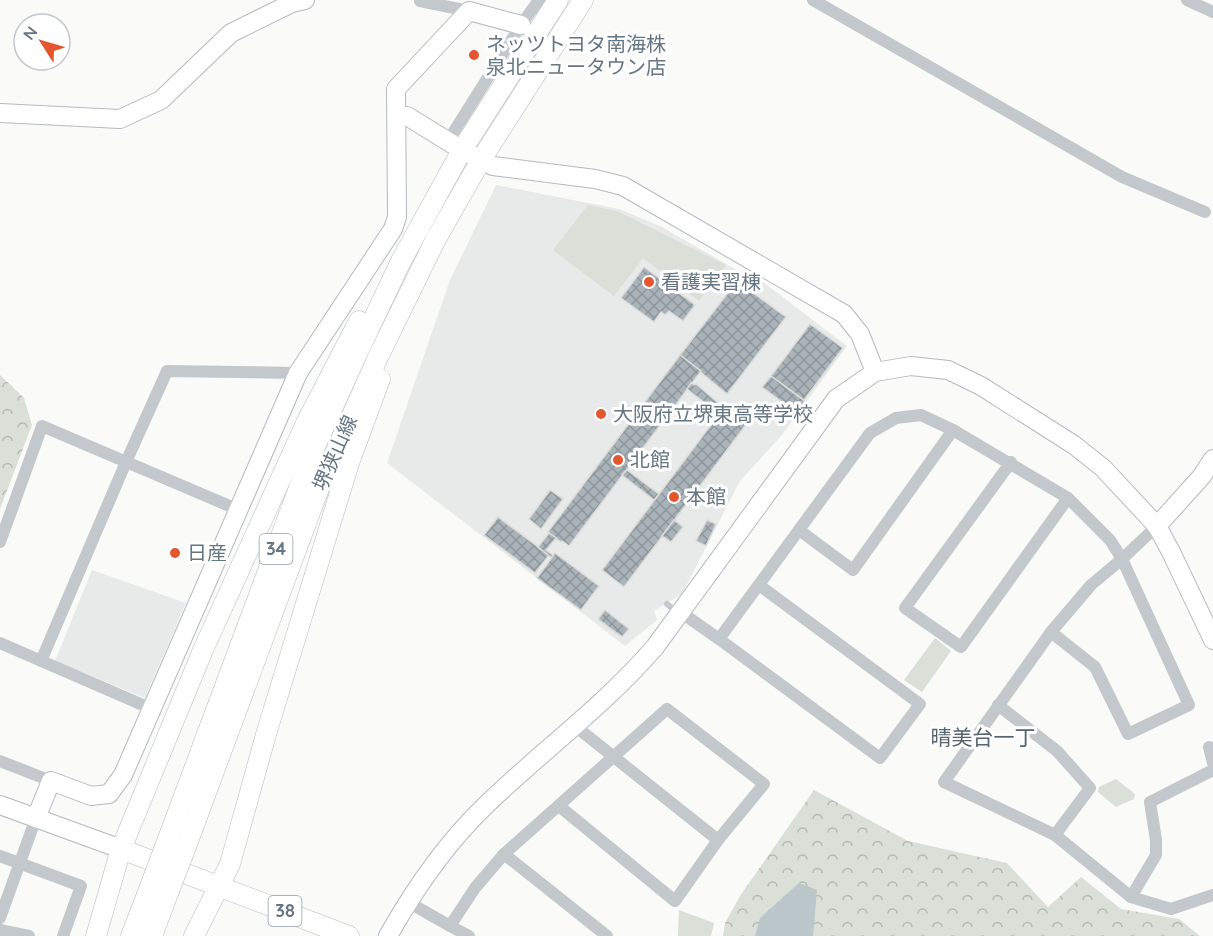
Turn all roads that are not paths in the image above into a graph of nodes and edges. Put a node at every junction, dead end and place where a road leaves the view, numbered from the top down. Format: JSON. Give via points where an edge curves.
{"nodes":[{"id":1,"x":305,"y":0,"type":"edge"},
{"id":2,"x":539,"y":0,"type":"edge"},
{"id":3,"x":558,"y":0,"type":"edge"},
{"id":4,"x":583,"y":0,"type":"edge"},
{"id":5,"x":813,"y":0,"type":"edge"},
{"id":6,"x":1187,"y":0,"type":"edge"},
{"id":7,"x":420,"y":2,"type":"edge"},
{"id":8,"x":469,"y":11,"type":"junction"},
{"id":9,"x":1213,"y":12,"type":"edge"},
{"id":10,"x":521,"y":25,"type":"junction"},
{"id":11,"x":0,"y":113,"type":"edge"},
{"id":12,"x":397,"y":118,"type":"junction"},
{"id":13,"x":455,"y":146,"type":"junction"},
{"id":14,"x":481,"y":160,"type":"junction"},
{"id":15,"x":1204,"y":212,"type":"dead end"},
{"id":16,"x":401,"y":261,"type":"junction"},
{"id":17,"x":419,"y":276,"type":"junction"},
{"id":18,"x":875,"y":372,"type":"junction"},
{"id":19,"x":298,"y":374,"type":"junction"},
{"id":20,"x":953,"y":430,"type":"junction"},
{"id":21,"x":1213,"y":459,"type":"edge"},
{"id":22,"x":126,"y":462,"type":"junction"},
{"id":23,"x":1011,"y":462,"type":"junction"},
{"id":24,"x":1068,"y":498,"type":"junction"},
{"id":25,"x":239,"y":510,"type":"junction"},
{"id":26,"x":1157,"y":526,"type":"junction"},
{"id":27,"x":799,"y":531,"type":"junction"},
{"id":28,"x":0,"y":542,"type":"edge"},
{"id":29,"x":1122,"y":560,"type":"junction"},
{"id":30,"x":759,"y":585,"type":"junction"},
{"id":31,"x":676,"y":611,"type":"junction"},
{"id":32,"x":1051,"y":632,"type":"junction"},
{"id":33,"x":719,"y":639,"type":"junction"},
{"id":34,"x":1213,"y":640,"type":"edge"},
{"id":35,"x":0,"y":643,"type":"edge"},
{"id":36,"x":41,"y":660,"type":"junction"},
{"id":37,"x":998,"y":705,"type":"junction"},
{"id":38,"x":152,"y":709,"type":"junction"},
{"id":39,"x":575,"y":726,"type":"junction"},
{"id":40,"x":1209,"y":747,"type":"dead end"},
{"id":41,"x":614,"y":758,"type":"junction"},
{"id":42,"x":0,"y":761,"type":"edge"},
{"id":43,"x":1213,"y":762,"type":"edge"},
{"id":44,"x":1213,"y":770,"type":"edge"},
{"id":45,"x":51,"y":781,"type":"junction"},
{"id":46,"x":0,"y":805,"type":"edge"},
{"id":47,"x":559,"y":806,"type":"junction"},
{"id":48,"x":36,"y":818,"type":"junction"},
{"id":49,"x":1055,"y":836,"type":"junction"},
{"id":50,"x":718,"y":840,"type":"junction"},
{"id":51,"x":175,"y":848,"type":"junction"},
{"id":52,"x":121,"y":849,"type":"junction"},
{"id":53,"x":504,"y":854,"type":"junction"},
{"id":54,"x":0,"y":856,"type":"edge"},
{"id":55,"x":18,"y":863,"type":"junction"},
{"id":56,"x":220,"y":886,"type":"junction"},
{"id":57,"x":160,"y":888,"type":"junction"},
{"id":58,"x":1213,"y":895,"type":"edge"},
{"id":59,"x":1131,"y":897,"type":"junction"},
{"id":60,"x":408,"y":902,"type":"junction"},
{"id":61,"x":0,"y":918,"type":"edge"},
{"id":62,"x":450,"y":926,"type":"junction"},
{"id":63,"x":0,"y":930,"type":"edge"},
{"id":64,"x":29,"y":936,"type":"edge"},
{"id":65,"x":63,"y":936,"type":"edge"},
{"id":66,"x":96,"y":936,"type":"edge"},
{"id":67,"x":131,"y":936,"type":"edge"},
{"id":68,"x":152,"y":936,"type":"edge"},
{"id":69,"x":194,"y":936,"type":"edge"},
{"id":70,"x":349,"y":936,"type":"edge"},
{"id":71,"x":388,"y":936,"type":"edge"},
{"id":72,"x":468,"y":936,"type":"edge"},
{"id":73,"x":607,"y":936,"type":"edge"}],
"edges":[{"from":1,"to":11,"type":"street","via":[[231,33],[161,100],[120,119]]},
{"from":2,"to":10,"type":"street"},
{"from":3,"to":13,"type":"main road","name":"堺狭山線","number":"34"},
{"from":4,"to":14,"type":"main road","name":"堺狭山線","number":"34"},
{"from":5,"to":15,"type":"street","via":[[1122,177]]},
{"from":6,"to":9,"type":"street"},
{"from":7,"to":8,"type":"street"},
{"from":8,"to":10,"type":"street"},
{"from":8,"to":12,"type":"street","via":[[396,89]]},
{"from":10,"to":13,"type":"street"},
{"from":12,"to":13,"type":"street","via":[[407,116]]},
{"from":12,"to":19,"type":"street","via":[[397,217],[393,229]]},
{"from":13,"to":14,"type":"street"},
{"from":13,"to":16,"type":"main road","name":"堺狭山線","number":"34"},
{"from":14,"to":17,"type":"main road","name":"堺狭山線","number":"34"},
{"from":14,"to":18,"type":"street","via":[[493,166],[623,186],[844,314],[860,334]]},
{"from":16,"to":51,"type":"main road","name":"堺狭山線","number":"34","via":[[312,453]]},
{"from":16,"to":52,"type":"main road","via":[[371,298],[307,421],[203,650]]},
{"from":17,"to":51,"type":"main road","name":"堺狭山線","number":"34","via":[[318,491]]},
{"from":17,"to":56,"type":"main road","via":[[349,464],[230,864]]},
{"from":18,"to":26,"type":"street","via":[[911,366],[948,370],[981,386],[1103,468]]},
{"from":18,"to":31,"type":"street","via":[[836,399]]},
{"from":19,"to":22,"type":"street","via":[[167,371]]},
{"from":19,"to":25,"type":"street"},
{"from":20,"to":23,"type":"street"},
{"from":20,"to":27,"type":"street","via":[[921,415],[896,418],[870,433]]},
{"from":20,"to":27,"type":"street","via":[[853,570]]},
{"from":21,"to":26,"type":"street"},
{"from":22,"to":25,"type":"street"},
{"from":22,"to":28,"type":"street","via":[[42,426]]},
{"from":22,"to":36,"type":"street"},
{"from":23,"to":24,"type":"street"},
{"from":23,"to":24,"type":"street","via":[[905,608],[961,647]]},
{"from":24,"to":29,"type":"street","via":[[1110,540]]},
{"from":25,"to":38,"type":"street"},
{"from":26,"to":29,"type":"street"},
{"from":26,"to":34,"type":"street"},
{"from":27,"to":30,"type":"street"},
{"from":29,"to":32,"type":"street","via":[[1091,585]]},
{"from":29,"to":32,"type":"street","via":[[1189,705],[1128,734],[1095,667]]},
{"from":30,"to":33,"type":"street"},
{"from":30,"to":33,"type":"street","via":[[920,704],[880,758]]},
{"from":31,"to":33,"type":"street"},
{"from":31,"to":39,"type":"street","via":[[640,665]]},
{"from":32,"to":37,"type":"street"},
{"from":35,"to":36,"type":"street"},
{"from":36,"to":38,"type":"street"},
{"from":37,"to":49,"type":"street","via":[[1057,751],[1090,788]]},
{"from":37,"to":49,"type":"street","via":[[944,782]]},
{"from":38,"to":45,"type":"street","via":[[123,775],[109,794],[92,796]]},
{"from":39,"to":41,"type":"street"},
{"from":39,"to":60,"type":"street","via":[[463,828]]},
{"from":40,"to":43,"type":"street"},
{"from":41,"to":47,"type":"street"},
{"from":41,"to":50,"type":"street"},
{"from":41,"to":50,"type":"street","via":[[668,710],[764,784]]},
{"from":42,"to":45,"type":"street"},
{"from":44,"to":59,"type":"street","via":[[1150,802],[1156,855]]},
{"from":45,"to":48,"type":"street"},
{"from":46,"to":48,"type":"street"},
{"from":47,"to":50,"type":"street","via":[[675,901]]},
{"from":47,"to":53,"type":"street"},
{"from":48,"to":52,"type":"street"},
{"from":48,"to":55,"type":"street"},
{"from":49,"to":59,"type":"street"},
{"from":51,"to":57,"type":"main road","name":"堺狭山線","number":"34","bridge":true},
{"from":52,"to":56,"type":"main road","number":"38"},
{"from":52,"to":66,"type":"main road"},
{"from":53,"to":62,"type":"street"},
{"from":53,"to":73,"type":"street"},
{"from":54,"to":55,"type":"street"},
{"from":55,"to":61,"type":"street"},
{"from":55,"to":65,"type":"street","via":[[81,886]]},
{"from":56,"to":69,"type":"main road"},
{"from":56,"to":70,"type":"main road","number":"38"},
{"from":57,"to":67,"type":"main road","name":"堺狭山線","number":"34"},
{"from":57,"to":68,"type":"main road","name":"堺狭山線","number":"34"},
{"from":58,"to":59,"type":"street","via":[[1171,909]]},
{"from":60,"to":62,"type":"street"},
{"from":60,"to":71,"type":"street"},
{"from":62,"to":72,"type":"street"},
{"from":63,"to":64,"type":"street"}]}
